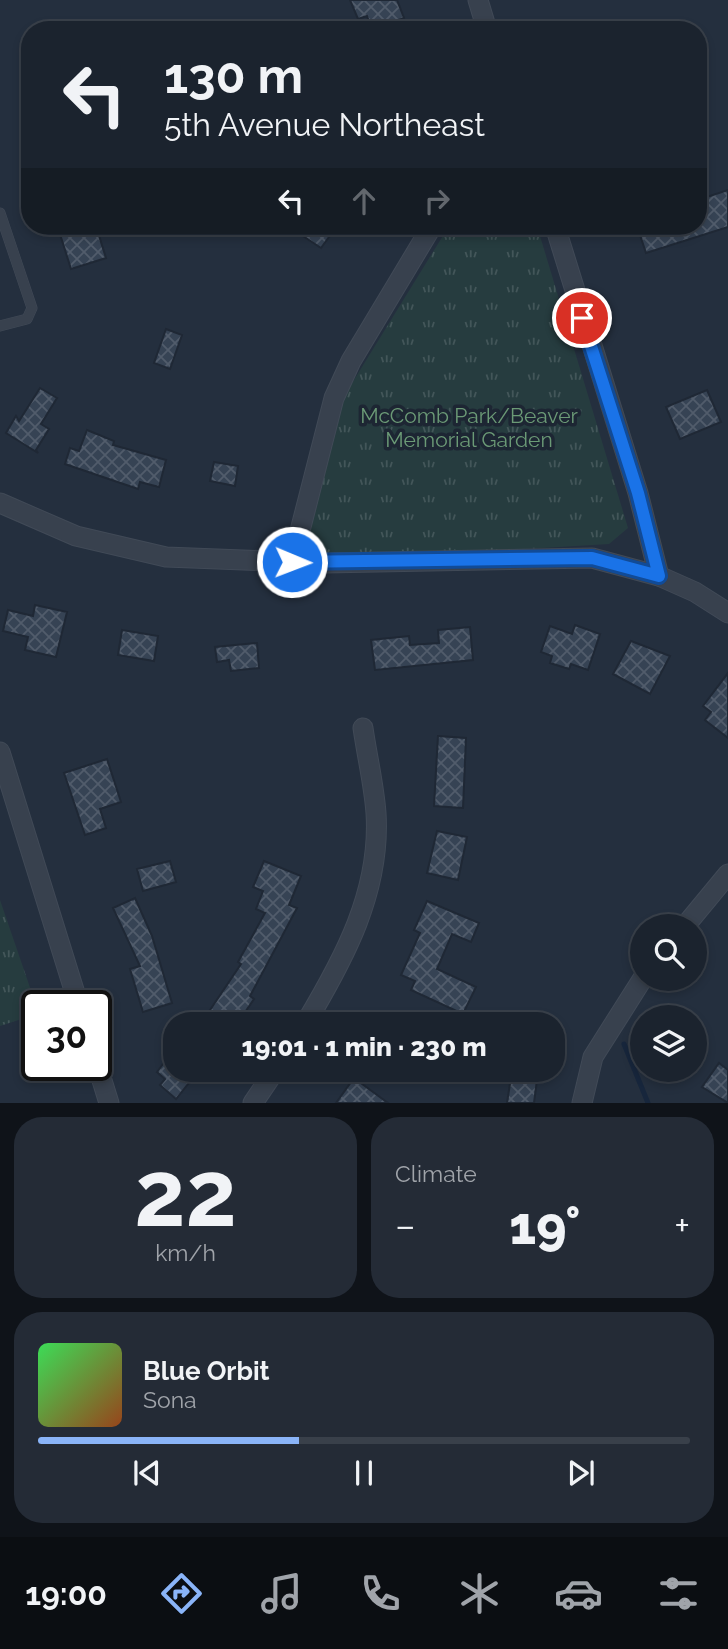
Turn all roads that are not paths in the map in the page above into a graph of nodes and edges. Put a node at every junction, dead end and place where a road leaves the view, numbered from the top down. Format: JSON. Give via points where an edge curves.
{"nodes":[{"id":1,"x":478,"y":0,"type":"edge"},
{"id":2,"x":483,"y":21,"type":"edge"},
{"id":3,"x":0,"y":213,"type":"edge"},
{"id":4,"x":427,"y":235,"type":"edge"},
{"id":5,"x":558,"y":235,"type":"edge"},
{"id":6,"x":0,"y":326,"type":"edge"},
{"id":7,"x":0,"y":503,"type":"edge"},
{"id":8,"x":292,"y":562,"type":"junction"},
{"id":9,"x":659,"y":576,"type":"junction"},
{"id":10,"x":728,"y":613,"type":"edge"},
{"id":11,"x":363,"y":728,"type":"dead end"},
{"id":12,"x":0,"y":752,"type":"edge"},
{"id":13,"x":728,"y":874,"type":"edge"},
{"id":14,"x":695,"y":914,"type":"edge"},
{"id":15,"x":74,"y":990,"type":"edge"},
{"id":16,"x":635,"y":991,"type":"edge"},
{"id":17,"x":311,"y":1012,"type":"edge"},
{"id":18,"x":102,"y":1081,"type":"edge"},
{"id":19,"x":267,"y":1082,"type":"edge"},
{"id":20,"x":109,"y":1103,"type":"edge"},
{"id":21,"x":253,"y":1103,"type":"edge"},
{"id":22,"x":582,"y":1103,"type":"edge"}],
"edges":[{"from":1,"to":2,"type":"street"},
{"from":3,"to":6,"type":"lane","via":[[32,308],[26,320]]},
{"from":4,"to":8,"type":"street","via":[[334,398]]},
{"from":5,"to":9,"type":"street"},
{"from":7,"to":8,"type":"street","via":[[111,547],[190,559]]},
{"from":8,"to":9,"type":"street","via":[[592,558]]},
{"from":9,"to":10,"type":"street"},
{"from":11,"to":17,"type":"street","via":[[376,812],[373,872],[356,928]]},
{"from":12,"to":15,"type":"street"},
{"from":13,"to":14,"type":"street"},
{"from":16,"to":22,"type":"street","via":[[593,1057]]},
{"from":18,"to":20,"type":"street"},
{"from":19,"to":21,"type":"street"}]}
